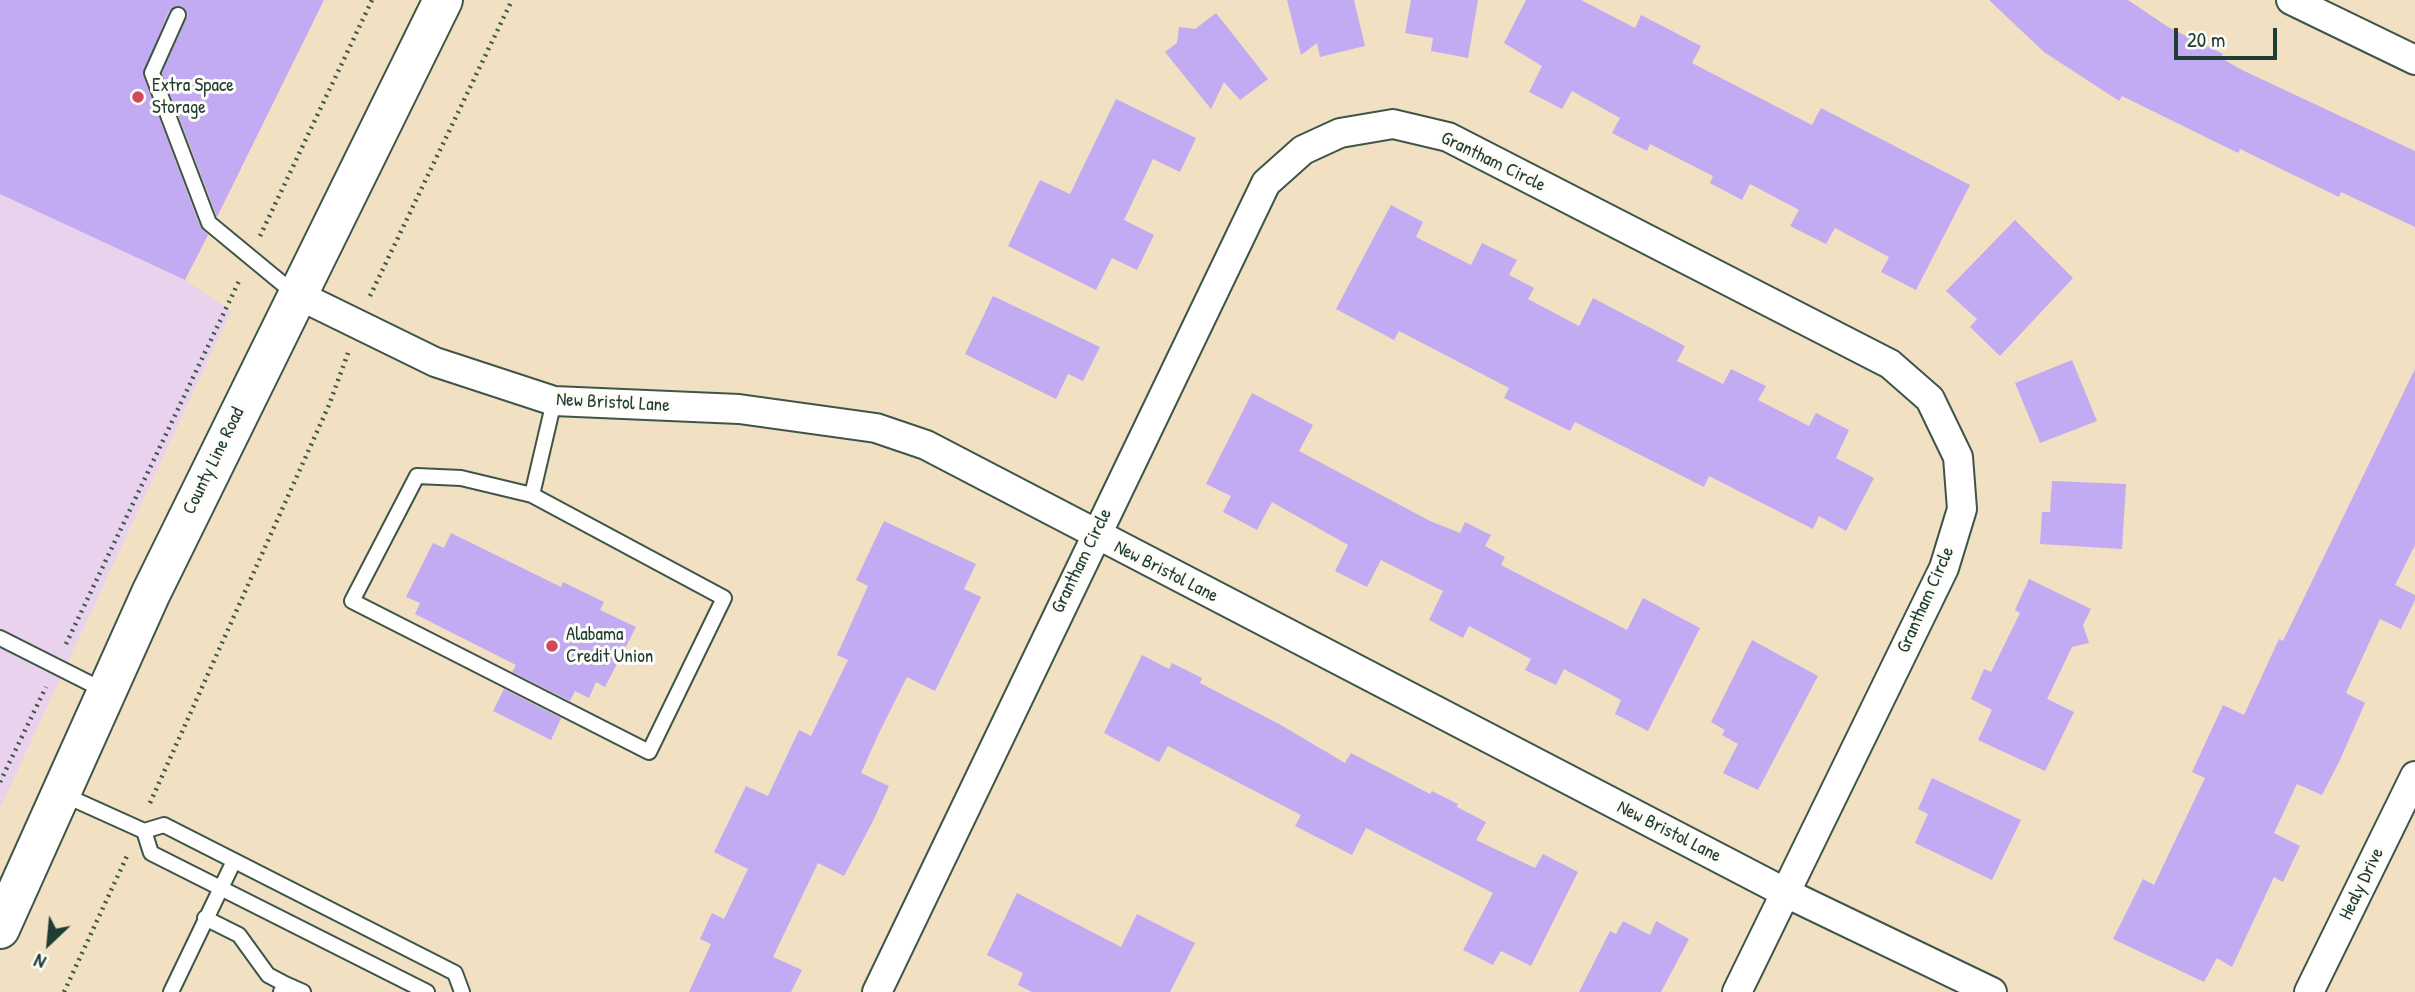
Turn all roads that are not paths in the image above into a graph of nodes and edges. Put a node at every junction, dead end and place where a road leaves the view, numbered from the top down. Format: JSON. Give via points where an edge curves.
{"nodes":[{"id":1,"x":443,"y":0,"type":"edge"},
{"id":2,"x":2291,"y":0,"type":"edge"},
{"id":3,"x":178,"y":15,"type":"dead end"},
{"id":4,"x":2415,"y":60,"type":"edge"},
{"id":5,"x":296,"y":294,"type":"junction"},
{"id":6,"x":554,"y":401,"type":"junction"},
{"id":7,"x":532,"y":495,"type":"junction"},
{"id":8,"x":1095,"y":535,"type":"junction"},
{"id":9,"x":0,"y":638,"type":"edge"},
{"id":10,"x":107,"y":691,"type":"junction"},
{"id":11,"x":2415,"y":776,"type":"edge"},
{"id":12,"x":61,"y":793,"type":"junction"},
{"id":13,"x":141,"y":830,"type":"junction"},
{"id":14,"x":234,"y":861,"type":"junction"},
{"id":15,"x":221,"y":887,"type":"junction"},
{"id":16,"x":1786,"y":893,"type":"junction"},
{"id":17,"x":205,"y":918,"type":"junction"},
{"id":18,"x":0,"y":929,"type":"edge"},
{"id":19,"x":283,"y":988,"type":"edge"},
{"id":20,"x":171,"y":992,"type":"edge"},
{"id":21,"x":303,"y":992,"type":"edge"},
{"id":22,"x":427,"y":992,"type":"edge"},
{"id":23,"x":462,"y":992,"type":"edge"},
{"id":24,"x":877,"y":992,"type":"edge"},
{"id":25,"x":1737,"y":992,"type":"edge"},
{"id":26,"x":1992,"y":992,"type":"edge"},
{"id":27,"x":2309,"y":992,"type":"edge"}],
"edges":[{"from":1,"to":5,"type":"main road","name":"County Line Road"},
{"from":2,"to":4,"type":"street"},
{"from":3,"to":5,"type":"lane","via":[[152,73],[209,223]]},
{"from":5,"to":6,"type":"street","name":"New Bristol Lane","via":[[435,362]]},
{"from":5,"to":10,"type":"main road","name":"County Line Road"},
{"from":6,"to":7,"type":"lane"},
{"from":6,"to":8,"type":"street","name":"New Bristol Lane","via":[[738,409],[876,428],[926,445]]},
{"from":7,"to":7,"type":"lane","via":[[461,478],[416,476],[352,601],[649,752],[724,598]]},
{"from":8,"to":16,"type":"street","name":"New Bristol Lane"},
{"from":8,"to":16,"type":"street","name":"Grantham Circle","via":[[1266,183],[1303,150],[1340,133],[1393,124],[1448,137],[1890,364],[1930,399],[1958,457],[1962,509],[1944,568]]},
{"from":8,"to":24,"type":"street","name":"Grantham Circle"},
{"from":9,"to":10,"type":"lane"},
{"from":10,"to":12,"type":"main road","name":"County Line Road"},
{"from":11,"to":27,"type":"street","name":"Healy Drive"},
{"from":12,"to":13,"type":"lane"},
{"from":12,"to":18,"type":"main road","name":"County Line Road"},
{"from":13,"to":14,"type":"lane","via":[[164,825]]},
{"from":13,"to":15,"type":"lane","via":[[151,853]]},
{"from":14,"to":15,"type":"lane"},
{"from":14,"to":23,"type":"lane","via":[[455,974]]},
{"from":15,"to":17,"type":"lane"},
{"from":15,"to":22,"type":"lane"},
{"from":16,"to":25,"type":"street","name":"Grantham Circle"},
{"from":16,"to":26,"type":"street","name":"New Bristol Lane"},
{"from":17,"to":19,"type":"lane","via":[[239,934]]},
{"from":17,"to":20,"type":"lane"},
{"from":19,"to":21,"type":"lane"}]}
